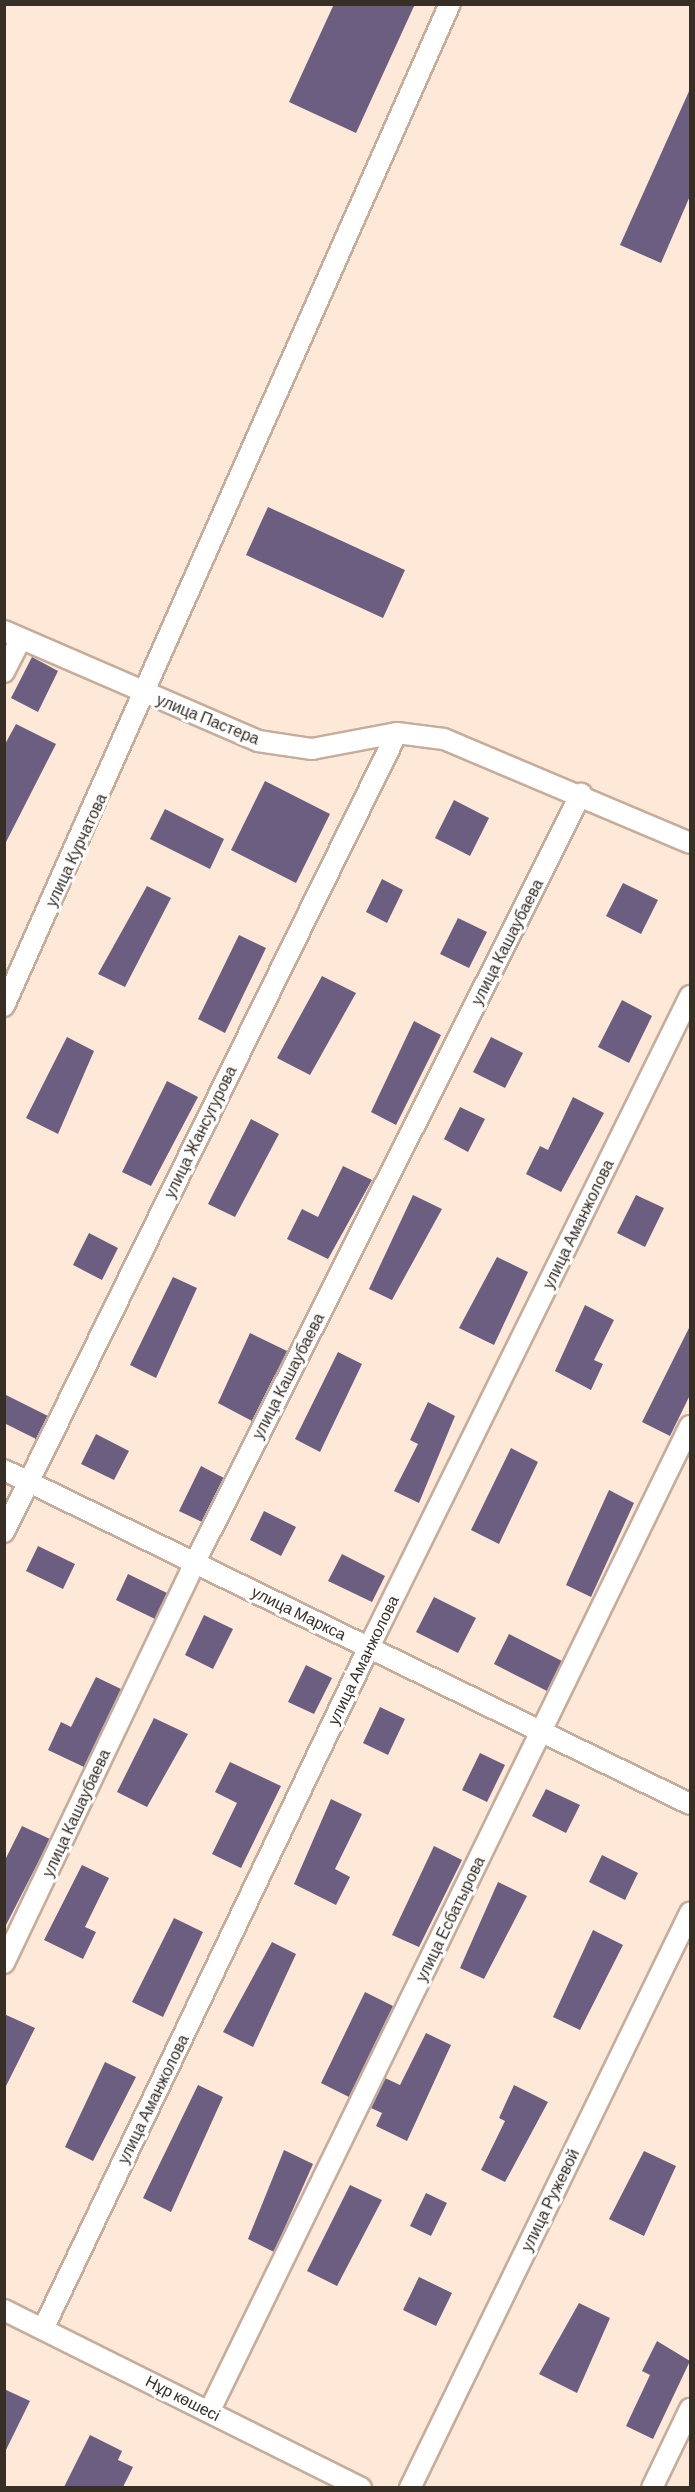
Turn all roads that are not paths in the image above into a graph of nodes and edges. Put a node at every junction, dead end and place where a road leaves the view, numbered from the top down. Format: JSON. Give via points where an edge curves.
{"nodes":[{"id":1,"x":450,"y":4,"type":"edge"},
{"id":2,"x":13,"y":635,"type":"edge"},
{"id":3,"x":4,"y":672,"type":"edge"},
{"id":4,"x":147,"y":694,"type":"junction"},
{"id":5,"x":397,"y":733,"type":"junction"},
{"id":6,"x":581,"y":794,"type":"junction"},
{"id":7,"x":690,"y":843,"type":"edge"},
{"id":8,"x":690,"y":996,"type":"edge"},
{"id":9,"x":4,"y":1006,"type":"edge"},
{"id":10,"x":690,"y":1426,"type":"edge"},
{"id":11,"x":4,"y":1470,"type":"edge"},
{"id":12,"x":29,"y":1482,"type":"junction"},
{"id":13,"x":4,"y":1532,"type":"edge"},
{"id":14,"x":195,"y":1562,"type":"junction"},
{"id":15,"x":369,"y":1647,"type":"junction"},
{"id":16,"x":543,"y":1729,"type":"junction"},
{"id":17,"x":690,"y":1804,"type":"edge"},
{"id":18,"x":690,"y":1913,"type":"edge"},
{"id":19,"x":4,"y":1963,"type":"edge"},
{"id":20,"x":4,"y":2310,"type":"edge"},
{"id":21,"x":43,"y":2329,"type":"junction"},
{"id":22,"x":690,"y":2409,"type":"edge"},
{"id":23,"x":209,"y":2412,"type":"junction"},
{"id":24,"x":361,"y":2487,"type":"edge"},
{"id":25,"x":410,"y":2487,"type":"edge"},
{"id":26,"x":652,"y":2487,"type":"edge"}],
"edges":[{"from":1,"to":4,"type":"street","name":"улица Курчатова"},
{"from":2,"to":3,"type":"street"},
{"from":2,"to":4,"type":"street","name":"улица Пастера"},
{"from":4,"to":5,"type":"street","name":"улица Пастера","via":[[258,741],[312,748]]},
{"from":4,"to":9,"type":"street","name":"улица Курчатова"},
{"from":5,"to":6,"type":"street","name":"улица Пастера","via":[[444,739]]},
{"from":5,"to":12,"type":"street","name":"улица Жансугурова"},
{"from":6,"to":7,"type":"street","name":"улица Пастера"},
{"from":6,"to":14,"type":"street","name":"улица Кашаубаева"},
{"from":8,"to":15,"type":"street","name":"улица Аманжолова"},
{"from":10,"to":16,"type":"street","name":"улица Есбатырова"},
{"from":11,"to":12,"type":"street","name":"улица Маркса"},
{"from":12,"to":13,"type":"street","name":"улица Жансугурова"},
{"from":12,"to":14,"type":"street","name":"улица Маркса"},
{"from":14,"to":15,"type":"street","name":"улица Маркса"},
{"from":14,"to":19,"type":"street","name":"улица Кашаубаева"},
{"from":15,"to":16,"type":"street","name":"улица Маркса"},
{"from":15,"to":21,"type":"street","name":"улица Аманжолова"},
{"from":16,"to":17,"type":"street","name":"улица Маркса"},
{"from":16,"to":23,"type":"street","name":"улица Есбатырова"},
{"from":18,"to":25,"type":"street","name":"улица Ружевой"},
{"from":20,"to":21,"type":"street","name":"Нұр көшесі"},
{"from":21,"to":23,"type":"street","name":"Нұр көшесі"},
{"from":22,"to":26,"type":"street"},
{"from":23,"to":24,"type":"street","name":"Нұр көшесі"}]}
